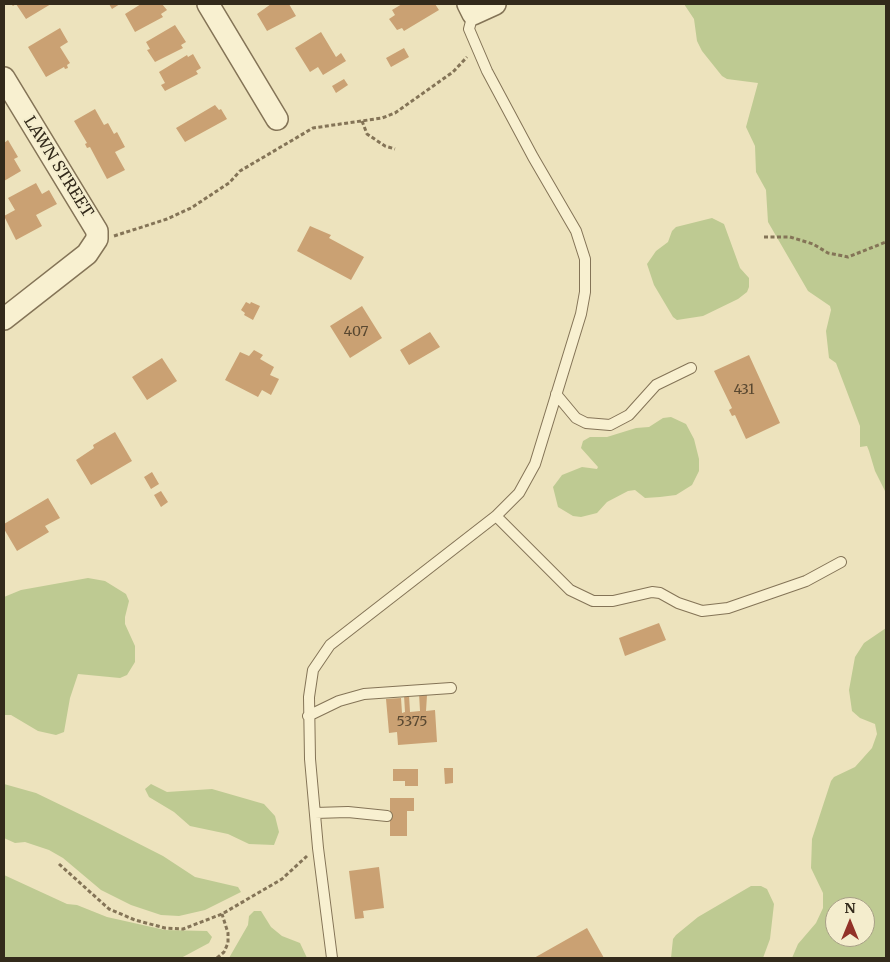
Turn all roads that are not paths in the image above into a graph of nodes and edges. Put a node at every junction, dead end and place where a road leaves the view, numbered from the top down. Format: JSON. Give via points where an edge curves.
{"nodes":[{"id":1,"x":208,"y":4,"type":"edge"},
{"id":2,"x":495,"y":4,"type":"edge"},
{"id":3,"x":470,"y":9,"type":"edge"},
{"id":4,"x":4,"y":78,"type":"edge"},
{"id":5,"x":277,"y":119,"type":"dead end"},
{"id":6,"x":4,"y":319,"type":"edge"},
{"id":7,"x":691,"y":368,"type":"dead end"},
{"id":8,"x":556,"y":394,"type":"junction"},
{"id":9,"x":496,"y":516,"type":"junction"},
{"id":10,"x":841,"y":562,"type":"dead end"},
{"id":11,"x":451,"y":688,"type":"dead end"},
{"id":12,"x":308,"y":716,"type":"junction"},
{"id":13,"x":315,"y":813,"type":"junction"},
{"id":14,"x":387,"y":816,"type":"dead end"},
{"id":15,"x":332,"y":958,"type":"edge"}],
"edges":[{"from":1,"to":5,"type":"street"},
{"from":2,"to":3,"type":"street"},
{"from":3,"to":8,"type":"lane","via":[[469,29],[476,47],[524,140],[568,213],[585,259],[581,314]]},
{"from":4,"to":6,"type":"street","name":"LAWN STREET","via":[[103,234],[87,254]]},
{"from":7,"to":8,"type":"lane","via":[[656,385],[629,415],[610,425],[586,423],[576,418]]},
{"from":8,"to":9,"type":"lane","via":[[528,479]]},
{"from":9,"to":10,"type":"lane","via":[[570,590],[593,601],[613,601],[652,592],[697,610],[728,608],[806,581]]},
{"from":9,"to":12,"type":"lane","via":[[330,645],[313,670]]},
{"from":11,"to":12,"type":"lane","via":[[364,694],[339,701]]},
{"from":12,"to":13,"type":"lane"},
{"from":13,"to":14,"type":"lane"},
{"from":13,"to":15,"type":"lane"}]}
